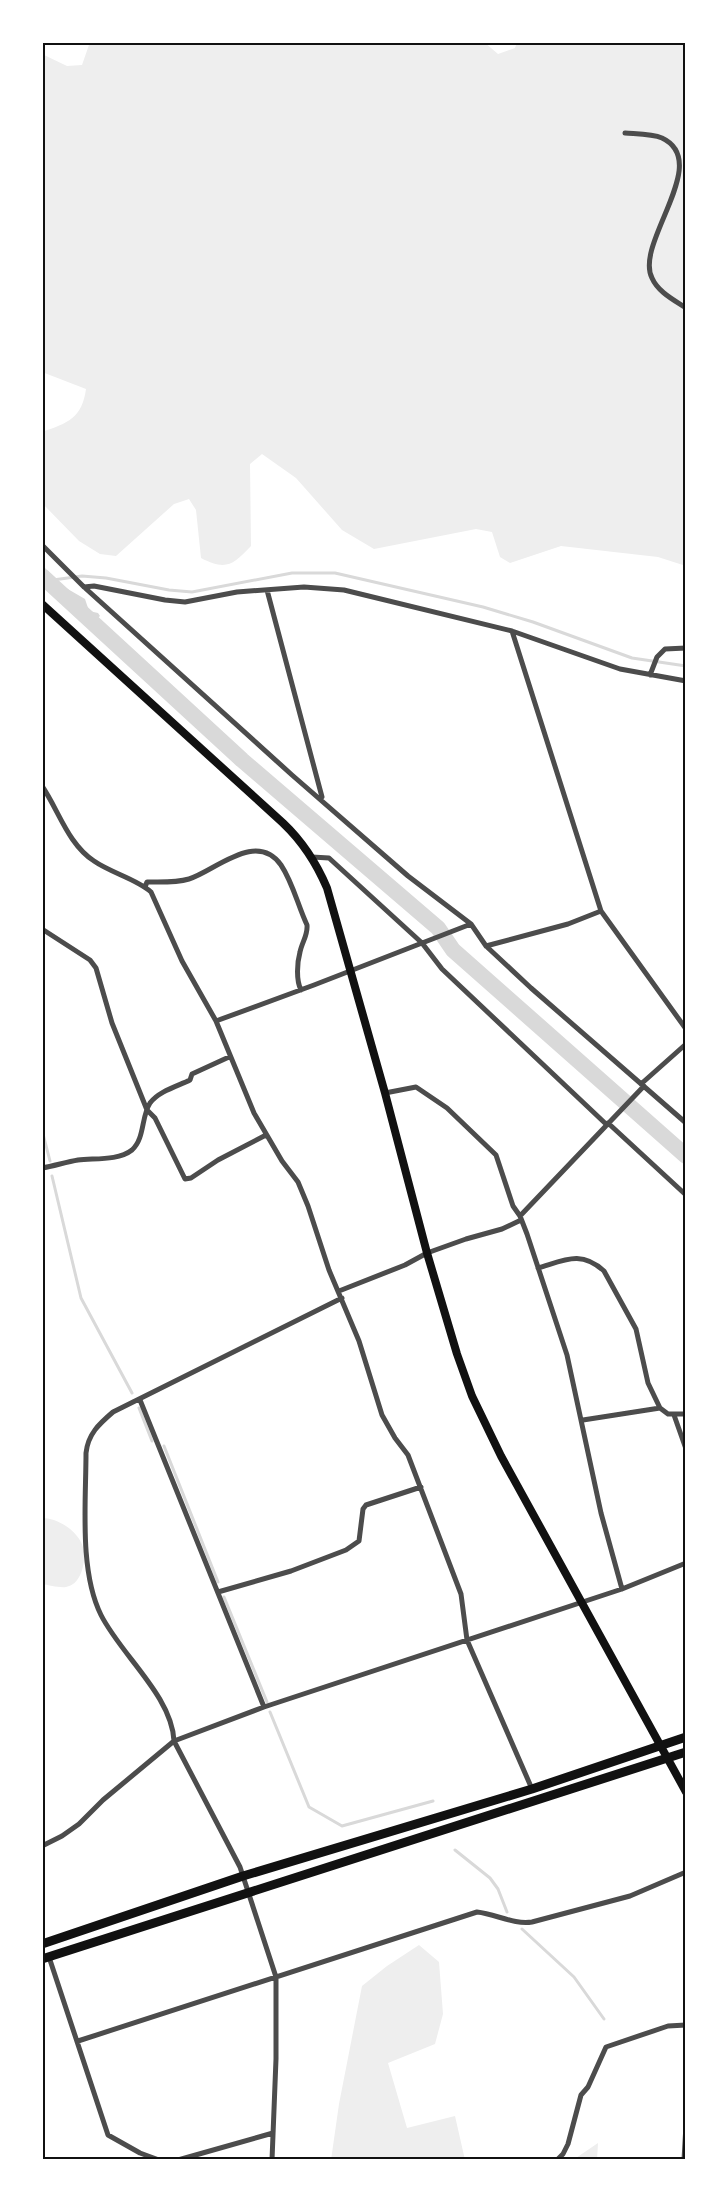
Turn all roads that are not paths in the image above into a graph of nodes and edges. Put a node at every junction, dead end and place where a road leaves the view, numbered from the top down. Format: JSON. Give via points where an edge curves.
{"nodes":[{"id":1,"x":625,"y":133,"type":"dead end"},
{"id":2,"x":686,"y":308,"type":"edge"},
{"id":3,"x":42,"y":545,"type":"edge"},
{"id":4,"x":84,"y":587,"type":"junction"},
{"id":5,"x":267,"y":590,"type":"junction"},
{"id":6,"x":42,"y":604,"type":"edge"},
{"id":7,"x":512,"y":631,"type":"junction"},
{"id":8,"x":686,"y":648,"type":"edge"},
{"id":9,"x":42,"y":668,"type":"edge"},
{"id":10,"x":650,"y":675,"type":"junction"},
{"id":11,"x":42,"y":678,"type":"edge"},
{"id":12,"x":686,"y":681,"type":"edge"},
{"id":13,"x":42,"y":786,"type":"edge"},
{"id":14,"x":322,"y":799,"type":"junction"},
{"id":15,"x":312,"y":857,"type":"junction"},
{"id":16,"x":145,"y":887,"type":"junction"},
{"id":17,"x":601,"y":911,"type":"junction"},
{"id":18,"x":471,"y":924,"type":"junction"},
{"id":19,"x":42,"y":929,"type":"edge"},
{"id":20,"x":423,"y":942,"type":"junction"},
{"id":21,"x":486,"y":946,"type":"junction"},
{"id":22,"x":351,"y":970,"type":"junction"},
{"id":23,"x":301,"y":990,"type":"junction"},
{"id":24,"x":216,"y":1020,"type":"junction"},
{"id":25,"x":686,"y":1029,"type":"edge"},
{"id":26,"x":686,"y":1044,"type":"edge"},
{"id":27,"x":230,"y":1057,"type":"junction"},
{"id":28,"x":643,"y":1086,"type":"junction"},
{"id":29,"x":385,"y":1093,"type":"junction"},
{"id":30,"x":147,"y":1110,"type":"junction"},
{"id":31,"x":609,"y":1123,"type":"junction"},
{"id":32,"x":686,"y":1123,"type":"edge"},
{"id":33,"x":266,"y":1135,"type":"junction"},
{"id":34,"x":42,"y":1168,"type":"edge"},
{"id":35,"x":686,"y":1195,"type":"edge"},
{"id":36,"x":521,"y":1218,"type":"junction"},
{"id":37,"x":427,"y":1253,"type":"junction"},
{"id":38,"x":538,"y":1268,"type":"junction"},
{"id":39,"x":339,"y":1292,"type":"junction"},
{"id":40,"x":342,"y":1298,"type":"junction"},
{"id":41,"x":140,"y":1400,"type":"junction"},
{"id":42,"x":660,"y":1408,"type":"junction"},
{"id":43,"x":686,"y":1414,"type":"edge"},
{"id":44,"x":674,"y":1415,"type":"junction"},
{"id":45,"x":583,"y":1420,"type":"junction"},
{"id":46,"x":686,"y":1449,"type":"edge"},
{"id":47,"x":421,"y":1487,"type":"junction"},
{"id":48,"x":686,"y":1563,"type":"edge"},
{"id":49,"x":622,"y":1589,"type":"junction"},
{"id":50,"x":218,"y":1593,"type":"junction"},
{"id":51,"x":582,"y":1601,"type":"junction"},
{"id":52,"x":466,"y":1640,"type":"junction"},
{"id":53,"x":264,"y":1707,"type":"junction"},
{"id":54,"x":686,"y":1737,"type":"edge"},
{"id":55,"x":174,"y":1741,"type":"junction"},
{"id":56,"x":660,"y":1746,"type":"junction"},
{"id":57,"x":686,"y":1752,"type":"edge"},
{"id":58,"x":667,"y":1759,"type":"junction"},
{"id":59,"x":532,"y":1789,"type":"junction"},
{"id":60,"x":686,"y":1792,"type":"edge"},
{"id":61,"x":42,"y":1846,"type":"edge"},
{"id":62,"x":686,"y":1872,"type":"edge"},
{"id":63,"x":243,"y":1876,"type":"junction"},
{"id":64,"x":248,"y":1893,"type":"junction"},
{"id":65,"x":43,"y":1941,"type":"edge"},
{"id":66,"x":46,"y":1958,"type":"edge"},
{"id":67,"x":276,"y":1977,"type":"junction"},
{"id":68,"x":686,"y":2025,"type":"edge"},
{"id":69,"x":78,"y":2041,"type":"junction"},
{"id":70,"x":686,"y":2125,"type":"edge"},
{"id":71,"x":273,"y":2133,"type":"junction"},
{"id":72,"x":159,"y":2160,"type":"edge"},
{"id":73,"x":178,"y":2160,"type":"edge"},
{"id":74,"x":272,"y":2160,"type":"edge"},
{"id":75,"x":557,"y":2160,"type":"edge"},
{"id":76,"x":684,"y":2160,"type":"edge"}],
"edges":[{"from":1,"to":2,"type":"street","via":[[661,138],[674,147],[679,158],[677,179],[649,267],[657,286]]},
{"from":3,"to":4,"type":"street"},
{"from":4,"to":5,"type":"street","via":[[185,602]]},
{"from":4,"to":14,"type":"street"},
{"from":5,"to":7,"type":"street","via":[[344,590]]},
{"from":5,"to":14,"type":"street"},
{"from":6,"to":15,"type":"main road","via":[[283,823]]},
{"from":7,"to":10,"type":"street","via":[[601,663]]},
{"from":7,"to":17,"type":"street"},
{"from":8,"to":10,"type":"street","via":[[665,649]]},
{"from":9,"to":11,"type":"street"},
{"from":10,"to":12,"type":"street"},
{"from":13,"to":16,"type":"street","via":[[77,847],[108,870]]},
{"from":14,"to":18,"type":"street","via":[[408,876]]},
{"from":15,"to":20,"type":"street","via":[[329,858]]},
{"from":15,"to":22,"type":"main road","via":[[327,888]]},
{"from":16,"to":23,"type":"street","via":[[147,882],[189,879],[229,858],[250,852],[276,860],[307,925],[298,964]]},
{"from":16,"to":24,"type":"street"},
{"from":17,"to":21,"type":"street"},
{"from":17,"to":25,"type":"street"},
{"from":18,"to":20,"type":"street"},
{"from":18,"to":21,"type":"street"},
{"from":19,"to":30,"type":"street","via":[[96,968],[112,1023]]},
{"from":20,"to":22,"type":"street"},
{"from":20,"to":31,"type":"street","via":[[442,969]]},
{"from":21,"to":28,"type":"street"},
{"from":22,"to":23,"type":"street"},
{"from":22,"to":29,"type":"main road"},
{"from":23,"to":24,"type":"street"},
{"from":24,"to":27,"type":"street"},
{"from":26,"to":28,"type":"street"},
{"from":27,"to":30,"type":"street","via":[[192,1074],[190,1080],[152,1101]]},
{"from":27,"to":33,"type":"street"},
{"from":28,"to":31,"type":"street"},
{"from":28,"to":32,"type":"street"},
{"from":29,"to":36,"type":"street","via":[[416,1087],[447,1108],[496,1155],[513,1206]]},
{"from":29,"to":37,"type":"main road"},
{"from":30,"to":33,"type":"street","via":[[155,1118],[185,1179]]},
{"from":30,"to":34,"type":"street","via":[[132,1149],[118,1156]]},
{"from":31,"to":35,"type":"street"},
{"from":31,"to":36,"type":"street"},
{"from":33,"to":39,"type":"street","via":[[298,1182]]},
{"from":36,"to":37,"type":"street","via":[[502,1229]]},
{"from":36,"to":38,"type":"street"},
{"from":37,"to":39,"type":"street"},
{"from":37,"to":51,"type":"main road","via":[[472,1396]]},
{"from":38,"to":42,"type":"street","via":[[580,1257],[604,1271],[636,1329],[648,1383]]},
{"from":38,"to":45,"type":"street","via":[[567,1354]]},
{"from":39,"to":40,"type":"street"},
{"from":40,"to":41,"type":"street"},
{"from":40,"to":47,"type":"street","via":[[382,1415],[408,1455]]},
{"from":41,"to":50,"type":"street"},
{"from":41,"to":55,"type":"street","via":[[113,1412],[87,1440],[87,1559],[101,1614],[166,1710]]},
{"from":42,"to":44,"type":"street"},
{"from":42,"to":45,"type":"street"},
{"from":43,"to":44,"type":"street"},
{"from":44,"to":46,"type":"street"},
{"from":45,"to":49,"type":"street","via":[[601,1513]]},
{"from":47,"to":50,"type":"street","via":[[366,1505],[359,1541],[346,1550]]},
{"from":47,"to":52,"type":"street","via":[[461,1594]]},
{"from":48,"to":49,"type":"street"},
{"from":49,"to":51,"type":"street"},
{"from":50,"to":53,"type":"street"},
{"from":51,"to":52,"type":"street"},
{"from":51,"to":56,"type":"main road"},
{"from":52,"to":53,"type":"street"},
{"from":52,"to":59,"type":"street"},
{"from":53,"to":55,"type":"street"},
{"from":54,"to":56,"type":"highway"},
{"from":55,"to":61,"type":"street","via":[[79,1824]]},
{"from":55,"to":63,"type":"street"},
{"from":56,"to":58,"type":"main road"},
{"from":56,"to":59,"type":"highway"},
{"from":57,"to":58,"type":"highway"},
{"from":58,"to":60,"type":"main road"},
{"from":58,"to":64,"type":"highway"},
{"from":59,"to":63,"type":"highway"},
{"from":62,"to":67,"type":"street","via":[[630,1896],[532,1922],[520,1924],[477,1912]]},
{"from":63,"to":64,"type":"street"},
{"from":63,"to":65,"type":"highway"},
{"from":64,"to":66,"type":"highway"},
{"from":64,"to":67,"type":"street"},
{"from":66,"to":69,"type":"street"},
{"from":67,"to":69,"type":"street"},
{"from":67,"to":71,"type":"street"},
{"from":68,"to":75,"type":"street","via":[[668,2026],[606,2047],[581,2096],[568,2144]]},
{"from":69,"to":72,"type":"street","via":[[108,2135]]},
{"from":70,"to":76,"type":"street"},
{"from":71,"to":73,"type":"street"},
{"from":71,"to":74,"type":"street"}]}
